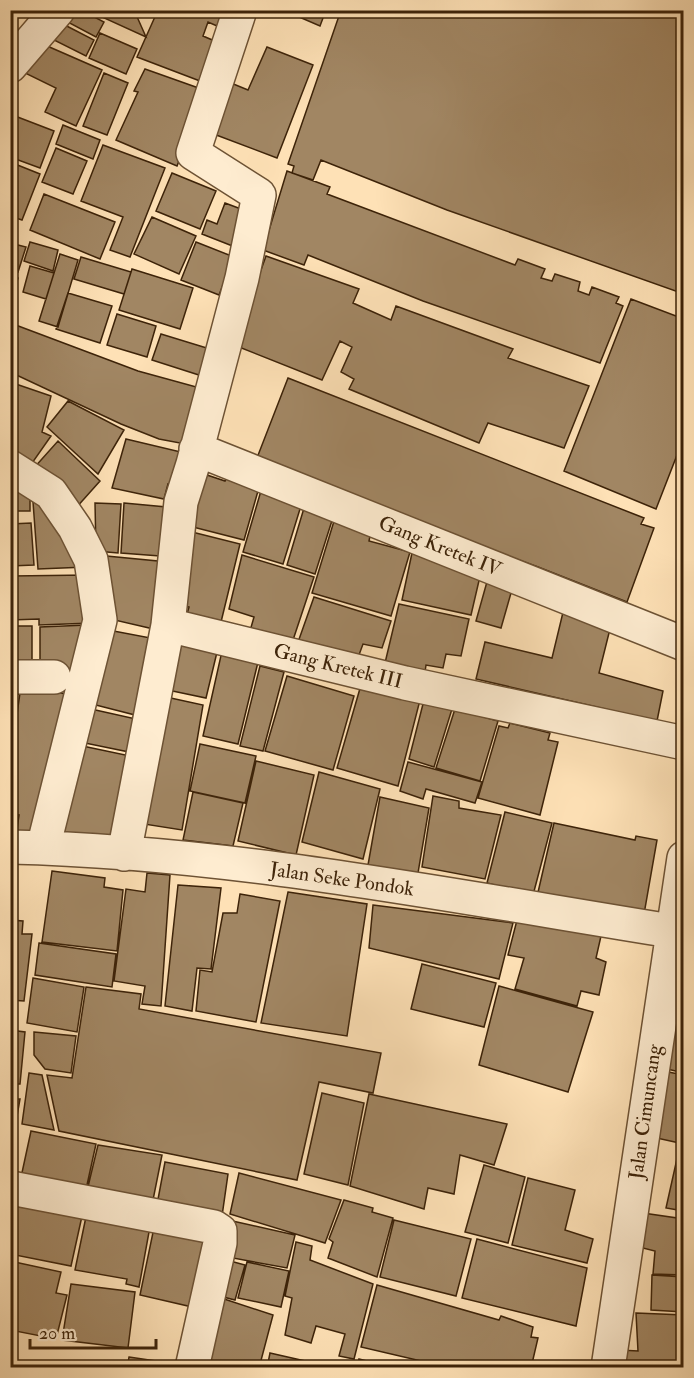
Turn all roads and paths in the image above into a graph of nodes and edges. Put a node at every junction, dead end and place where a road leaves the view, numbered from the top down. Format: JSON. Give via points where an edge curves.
{"nodes":[{"id":1,"x":57,"y":10,"type":"edge"},
{"id":2,"x":240,"y":10,"type":"edge"},
{"id":3,"x":10,"y":66,"type":"edge"},
{"id":4,"x":196,"y":449,"type":"junction"},
{"id":5,"x":10,"y":467,"type":"edge"},
{"id":6,"x":168,"y":626,"type":"junction"},
{"id":7,"x":684,"y":644,"type":"edge"},
{"id":8,"x":10,"y":677,"type":"edge"},
{"id":9,"x":54,"y":677,"type":"dead end"},
{"id":10,"x":684,"y":743,"type":"edge"},
{"id":11,"x":10,"y":847,"type":"edge"},
{"id":12,"x":43,"y":848,"type":"junction"},
{"id":13,"x":124,"y":854,"type":"junction"},
{"id":14,"x":684,"y":858,"type":"edge"},
{"id":15,"x":676,"y":914,"type":"edge"},
{"id":16,"x":12,"y":1183,"type":"edge"},
{"id":17,"x":192,"y":1368,"type":"edge"},
{"id":18,"x":608,"y":1368,"type":"edge"}],
"edges":[{"from":1,"to":3,"type":"street"},
{"from":2,"to":4,"type":"street","via":[[194,153],[259,195],[242,278]]},
{"from":4,"to":6,"type":"street","via":[[181,502]]},
{"from":4,"to":7,"type":"street","name":"Gang Kretek IV"},
{"from":5,"to":12,"type":"street","via":[[51,493],[75,528],[91,560],[100,620]]},
{"from":6,"to":10,"type":"street","name":"Gang Kretek III","via":[[405,683]]},
{"from":6,"to":13,"type":"street"},
{"from":8,"to":9,"type":"street"},
{"from":11,"to":12,"type":"street","name":"Jalan Seke Pondok"},
{"from":12,"to":13,"type":"street","name":"Jalan Seke Pondok"},
{"from":13,"to":15,"type":"street","name":"Jalan Seke Pondok"},
{"from":14,"to":15,"type":"street","name":"Jalan Cimuncang"},
{"from":15,"to":18,"type":"street","name":"Jalan Cimuncang"},
{"from":16,"to":17,"type":"street","via":[[220,1231]]}]}
